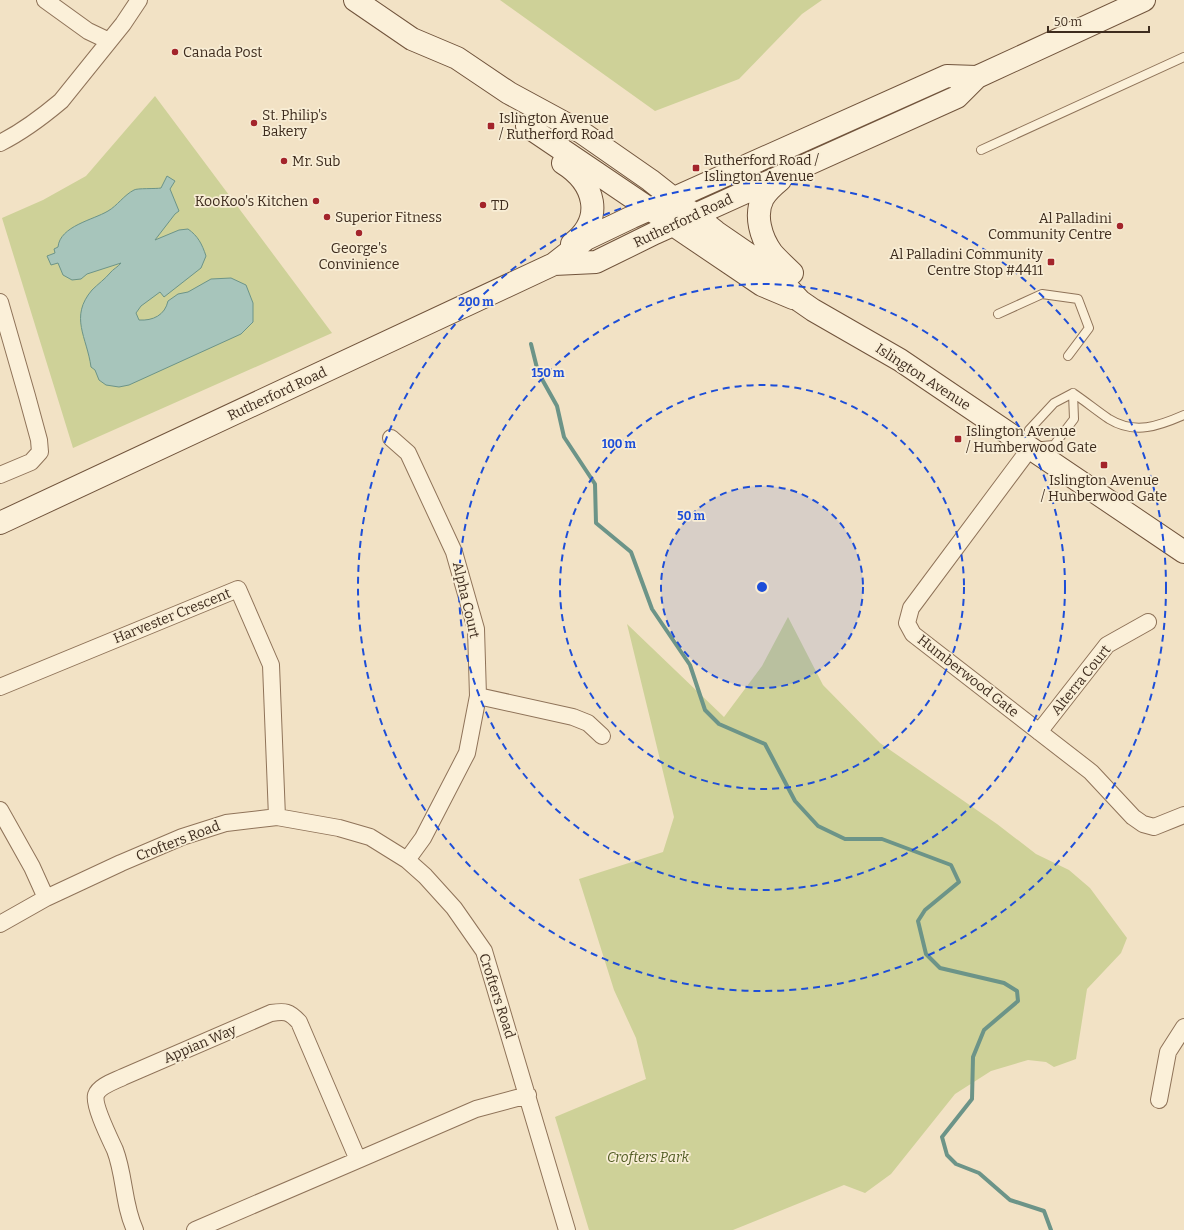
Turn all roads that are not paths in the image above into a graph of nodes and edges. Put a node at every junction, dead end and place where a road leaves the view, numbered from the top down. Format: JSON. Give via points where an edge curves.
{"nodes":[{"id":1,"x":45,"y":0,"type":"edge"},
{"id":2,"x":139,"y":0,"type":"edge"},
{"id":3,"x":355,"y":0,"type":"edge"},
{"id":4,"x":1144,"y":0,"type":"edge"},
{"id":5,"x":109,"y":41,"type":"junction"},
{"id":6,"x":1184,"y":57,"type":"edge"},
{"id":7,"x":977,"y":77,"type":"junction"},
{"id":8,"x":509,"y":93,"type":"junction"},
{"id":9,"x":527,"y":126,"type":"junction"},
{"id":10,"x":0,"y":143,"type":"edge"},
{"id":11,"x":981,"y":150,"type":"dead end"},
{"id":12,"x":785,"y":174,"type":"junction"},
{"id":13,"x":673,"y":198,"type":"junction"},
{"id":14,"x":650,"y":209,"type":"junction"},
{"id":15,"x":695,"y":215,"type":"junction"},
{"id":16,"x":674,"y":225,"type":"junction"},
{"id":17,"x":554,"y":264,"type":"junction"},
{"id":18,"x":531,"y":274,"type":"junction"},
{"id":19,"x":0,"y":302,"type":"edge"},
{"id":20,"x":806,"y":305,"type":"junction"},
{"id":21,"x":998,"y":314,"type":"dead end"},
{"id":22,"x":1068,"y":356,"type":"dead end"},
{"id":23,"x":1073,"y":394,"type":"junction"},
{"id":24,"x":1184,"y":415,"type":"edge"},
{"id":25,"x":391,"y":438,"type":"dead end"},
{"id":26,"x":1031,"y":447,"type":"junction"},
{"id":27,"x":0,"y":475,"type":"edge"},
{"id":28,"x":0,"y":523,"type":"edge"},
{"id":29,"x":1184,"y":552,"type":"edge"},
{"id":30,"x":1148,"y":622,"type":"dead end"},
{"id":31,"x":0,"y":687,"type":"edge"},
{"id":32,"x":478,"y":696,"type":"junction"},
{"id":33,"x":1039,"y":732,"type":"junction"},
{"id":34,"x":602,"y":736,"type":"dead end"},
{"id":35,"x":0,"y":810,"type":"edge"},
{"id":36,"x":1184,"y":815,"type":"edge"},
{"id":37,"x":278,"y":817,"type":"junction"},
{"id":38,"x":407,"y":860,"type":"junction"},
{"id":39,"x":46,"y":898,"type":"junction"},
{"id":40,"x":0,"y":924,"type":"edge"},
{"id":41,"x":1184,"y":1027,"type":"edge"},
{"id":42,"x":528,"y":1095,"type":"junction"},
{"id":43,"x":1159,"y":1100,"type":"dead end"},
{"id":44,"x":358,"y":1160,"type":"junction"},
{"id":45,"x":135,"y":1230,"type":"edge"},
{"id":46,"x":195,"y":1230,"type":"edge"},
{"id":47,"x":567,"y":1230,"type":"edge"}],
"edges":[{"from":1,"to":5,"type":"street","via":[[88,31]]},
{"from":2,"to":5,"type":"street"},
{"from":3,"to":8,"type":"main road","name":"Islington Avenue","via":[[412,39],[457,58]]},
{"from":4,"to":7,"type":"main road","name":"Rutherford Road"},
{"from":5,"to":10,"type":"street","via":[[61,101],[49,112]]},
{"from":6,"to":11,"type":"lane"},
{"from":7,"to":12,"type":"main road","name":"Rutherford Road","via":[[957,97]]},
{"from":7,"to":13,"type":"main road","name":"Rutherford Road","via":[[947,76]]},
{"from":8,"to":9,"type":"main road","name":"Islington Avenue"},
{"from":8,"to":13,"type":"main road","name":"Islington Avenue","via":[[581,132]]},
{"from":9,"to":14,"type":"main road","name":"Islington Avenue"},
{"from":9,"to":18,"type":"main road","via":[[534,140],[580,176],[590,191],[593,208],[590,223],[579,238]]},
{"from":12,"to":15,"type":"main road","name":"Rutherford Road"},
{"from":12,"to":20,"type":"main road","via":[[763,198],[759,210],[760,226],[772,253],[801,283]]},
{"from":13,"to":14,"type":"main road","name":"Rutherford Road"},
{"from":13,"to":15,"type":"main road","name":"Islington Avenue"},
{"from":14,"to":16,"type":"main road","name":"Islington Avenue"},
{"from":14,"to":17,"type":"main road","name":"Rutherford Road","via":[[586,239]]},
{"from":15,"to":16,"type":"main road","name":"Rutherford Road"},
{"from":15,"to":20,"type":"main road","name":"Islington Avenue","via":[[771,270]]},
{"from":16,"to":17,"type":"main road","name":"Rutherford Road","via":[[596,262]]},
{"from":16,"to":20,"type":"main road","name":"Islington Avenue","via":[[762,285]]},
{"from":17,"to":18,"type":"main road","name":"Rutherford Road"},
{"from":18,"to":28,"type":"main road","name":"Rutherford Road"},
{"from":19,"to":27,"type":"street","via":[[39,440],[40,452],[31,462]]},
{"from":20,"to":26,"type":"main road","name":"Islington Avenue","via":[[900,360]]},
{"from":21,"to":22,"type":"lane","via":[[1042,294],[1078,299],[1089,328]]},
{"from":23,"to":24,"type":"lane","via":[[1110,420],[1127,426],[1146,428],[1164,424]]},
{"from":23,"to":26,"type":"lane","via":[[1054,404],[1029,430]]},
{"from":23,"to":26,"type":"lane","via":[[1074,418],[1054,445]]},
{"from":25,"to":32,"type":"street","name":"Alpha Court","via":[[408,453],[454,552],[476,629]]},
{"from":26,"to":29,"type":"main road","name":"Islington Avenue"},
{"from":26,"to":33,"type":"street","name":"Humberwood Gate","via":[[912,608],[907,623],[913,634]]},
{"from":30,"to":33,"type":"street","name":"Alterra Court","via":[[1107,645]]},
{"from":31,"to":37,"type":"street","name":"Harvester Crescent","via":[[238,589],[271,665]]},
{"from":32,"to":34,"type":"street","via":[[573,717],[588,723]]},
{"from":32,"to":38,"type":"street","name":"Alpha Court","via":[[467,752],[423,838]]},
{"from":33,"to":36,"type":"street","name":"Humberwood Gate","via":[[1090,772],[1133,817],[1143,824],[1154,827]]},
{"from":35,"to":39,"type":"street"},
{"from":37,"to":38,"type":"street","name":"Crofters Road","via":[[339,828],[370,837]]},
{"from":37,"to":39,"type":"street","name":"Crofters Road","via":[[206,828],[121,863]]},
{"from":38,"to":42,"type":"street","name":"Crofters Road","via":[[454,908],[484,951]]},
{"from":39,"to":40,"type":"street","name":"Crofters Road"},
{"from":41,"to":43,"type":"street","via":[[1168,1052]]},
{"from":42,"to":44,"type":"street","via":[[476,1109]]},
{"from":42,"to":47,"type":"street","name":"Crofters Road"},
{"from":44,"to":45,"type":"street","name":"Appian Way","via":[[298,1022],[291,1014],[271,1014],[123,1077],[96,1094],[95,1103],[115,1152],[127,1210]]},
{"from":44,"to":46,"type":"street"}]}
